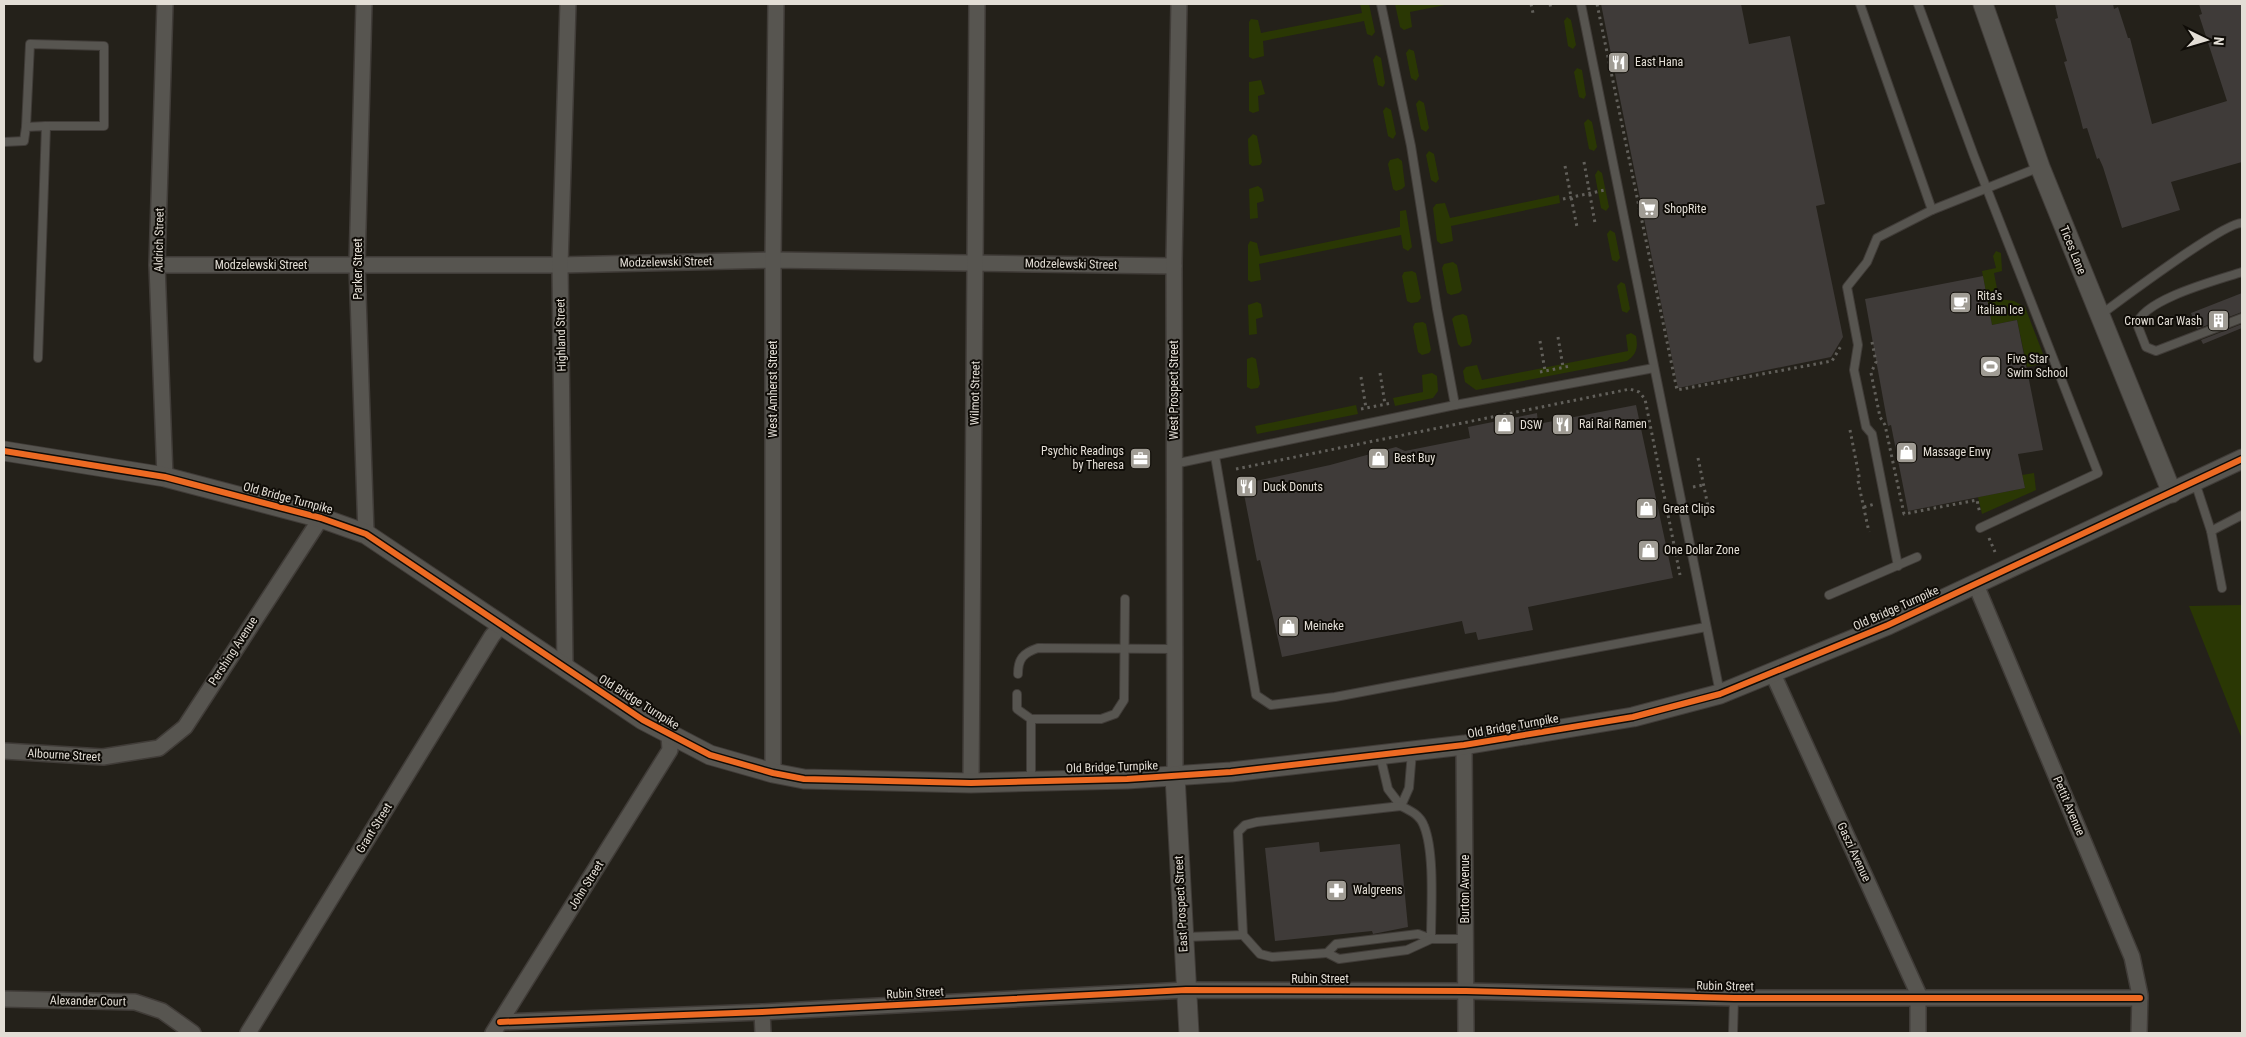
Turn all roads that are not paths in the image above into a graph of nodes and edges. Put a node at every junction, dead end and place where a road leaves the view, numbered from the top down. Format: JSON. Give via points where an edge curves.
{"nodes":[{"id":1,"x":165,"y":4,"type":"edge"},
{"id":2,"x":364,"y":4,"type":"edge"},
{"id":3,"x":568,"y":4,"type":"edge"},
{"id":4,"x":776,"y":4,"type":"edge"},
{"id":5,"x":977,"y":4,"type":"edge"},
{"id":6,"x":1179,"y":4,"type":"edge"},
{"id":7,"x":1381,"y":4,"type":"edge"},
{"id":8,"x":1581,"y":4,"type":"edge"},
{"id":9,"x":1860,"y":4,"type":"edge"},
{"id":10,"x":1918,"y":4,"type":"edge"},
{"id":11,"x":1983,"y":4,"type":"edge"},
{"id":12,"x":46,"y":126,"type":"junction"},
{"id":13,"x":26,"y":127,"type":"junction"},
{"id":14,"x":4,"y":142,"type":"edge"},
{"id":15,"x":2040,"y":167,"type":"junction"},
{"id":16,"x":1987,"y":188,"type":"junction"},
{"id":17,"x":1932,"y":210,"type":"junction"},
{"id":18,"x":2242,"y":223,"type":"edge"},
{"id":19,"x":773,"y":260,"type":"junction"},
{"id":20,"x":976,"y":263,"type":"junction"},
{"id":21,"x":157,"y":264,"type":"junction"},
{"id":22,"x":357,"y":265,"type":"junction"},
{"id":23,"x":560,"y":265,"type":"junction"},
{"id":24,"x":1174,"y":266,"type":"junction"},
{"id":25,"x":2242,"y":272,"type":"edge"},
{"id":26,"x":2100,"y":315,"type":"junction"},
{"id":27,"x":2242,"y":318,"type":"edge"},
{"id":28,"x":38,"y":358,"type":"dead end"},
{"id":29,"x":1654,"y":368,"type":"junction"},
{"id":30,"x":1455,"y":405,"type":"junction"},
{"id":31,"x":4,"y":451,"type":"edge"},
{"id":32,"x":1215,"y":456,"type":"junction"},
{"id":33,"x":2242,"y":459,"type":"edge"},
{"id":34,"x":1174,"y":464,"type":"junction"},
{"id":35,"x":165,"y":476,"type":"junction"},
{"id":36,"x":2195,"y":482,"type":"junction"},
{"id":37,"x":2172,"y":493,"type":"junction"},
{"id":38,"x":2242,"y":515,"type":"edge"},
{"id":39,"x":321,"y":518,"type":"junction"},
{"id":40,"x":1980,"y":528,"type":"dead end"},
{"id":41,"x":2211,"y":531,"type":"junction"},
{"id":42,"x":366,"y":534,"type":"junction"},
{"id":43,"x":1917,"y":557,"type":"dead end"},
{"id":44,"x":1898,"y":566,"type":"junction"},
{"id":45,"x":1976,"y":585,"type":"junction"},
{"id":46,"x":2222,"y":588,"type":"dead end"},
{"id":47,"x":1829,"y":595,"type":"dead end"},
{"id":48,"x":1125,"y":599,"type":"dead end"},
{"id":49,"x":502,"y":624,"type":"junction"},
{"id":50,"x":1706,"y":627,"type":"junction"},
{"id":51,"x":1125,"y":649,"type":"junction"},
{"id":52,"x":1174,"y":649,"type":"junction"},
{"id":53,"x":565,"y":667,"type":"junction"},
{"id":54,"x":1018,"y":674,"type":"dead end"},
{"id":55,"x":1773,"y":674,"type":"junction"},
{"id":56,"x":1017,"y":694,"type":"dead end"},
{"id":57,"x":1720,"y":694,"type":"junction"},
{"id":58,"x":1031,"y":719,"type":"junction"},
{"id":59,"x":669,"y":734,"type":"junction"},
{"id":60,"x":1464,"y":745,"type":"junction"},
{"id":61,"x":4,"y":751,"type":"edge"},
{"id":62,"x":1412,"y":752,"type":"junction"},
{"id":63,"x":123,"y":754,"type":"joint"},
{"id":64,"x":1380,"y":755,"type":"junction"},
{"id":65,"x":773,"y":773,"type":"junction"},
{"id":66,"x":1175,"y":776,"type":"junction"},
{"id":67,"x":1031,"y":782,"type":"junction"},
{"id":68,"x":971,"y":783,"type":"junction"},
{"id":69,"x":1401,"y":806,"type":"junction"},
{"id":70,"x":1243,"y":935,"type":"junction"},
{"id":71,"x":1183,"y":937,"type":"junction"},
{"id":72,"x":1432,"y":939,"type":"junction"},
{"id":73,"x":1465,"y":939,"type":"junction"},
{"id":74,"x":1327,"y":953,"type":"junction"},
{"id":75,"x":1186,"y":990,"type":"junction"},
{"id":76,"x":1466,"y":991,"type":"junction"},
{"id":77,"x":1734,"y":998,"type":"junction"},
{"id":78,"x":2140,"y":998,"type":"junction"},
{"id":79,"x":4,"y":999,"type":"edge"},
{"id":80,"x":1918,"y":999,"type":"junction"},
{"id":81,"x":762,"y":1012,"type":"junction"},
{"id":82,"x":497,"y":1028,"type":"edge"},
{"id":83,"x":193,"y":1033,"type":"edge"},
{"id":84,"x":248,"y":1033,"type":"edge"},
{"id":85,"x":763,"y":1033,"type":"edge"},
{"id":86,"x":1189,"y":1033,"type":"edge"},
{"id":87,"x":1466,"y":1033,"type":"edge"},
{"id":88,"x":1733,"y":1033,"type":"edge"},
{"id":89,"x":1918,"y":1033,"type":"edge"},
{"id":90,"x":2139,"y":1033,"type":"edge"}],
"edges":[{"from":1,"to":21,"type":"street","name":"Aldrich Street"},
{"from":2,"to":22,"type":"street","name":"Parker Street"},
{"from":3,"to":23,"type":"street","name":"Highland Street"},
{"from":4,"to":19,"type":"street","name":"West Amherst Street"},
{"from":5,"to":20,"type":"street","name":"Wilmot Street"},
{"from":6,"to":24,"type":"street","name":"West Prospect Street"},
{"from":7,"to":30,"type":"lane","via":[[1411,146]]},
{"from":8,"to":29,"type":"lane"},
{"from":9,"to":17,"type":"lane"},
{"from":10,"to":16,"type":"lane"},
{"from":11,"to":15,"type":"street","name":"Tices Lane"},
{"from":12,"to":13,"type":"lane"},
{"from":12,"to":13,"type":"lane","via":[[104,126],[104,46],[30,44]]},
{"from":12,"to":28,"type":"lane"},
{"from":13,"to":14,"type":"lane","via":[[24,141]]},
{"from":15,"to":16,"type":"lane"},
{"from":15,"to":26,"type":"street","name":"Tices Lane"},
{"from":16,"to":17,"type":"lane"},
{"from":16,"to":40,"type":"lane","via":[[2098,473]]},
{"from":17,"to":44,"type":"lane","via":[[1877,238],[1867,262],[1847,287],[1858,346],[1854,370],[1866,426],[1872,434]]},
{"from":18,"to":26,"type":"lane","via":[[2231,226],[2174,262]]},
{"from":19,"to":20,"type":"street","name":"Modzelewski Street"},
{"from":19,"to":23,"type":"street","name":"Modzelewski Street"},
{"from":19,"to":65,"type":"street","name":"West Amherst Street"},
{"from":20,"to":24,"type":"street","name":"Modzelewski Street"},
{"from":20,"to":68,"type":"street","name":"Wilmot Street"},
{"from":21,"to":22,"type":"street","name":"Modzelewski Street"},
{"from":21,"to":35,"type":"street","name":"Aldrich Street"},
{"from":22,"to":23,"type":"street","name":"Modzelewski Street"},
{"from":22,"to":42,"type":"street","name":"Parker Street"},
{"from":23,"to":53,"type":"street","name":"Highland Street"},
{"from":24,"to":34,"type":"street","name":"West Prospect Street"},
{"from":25,"to":27,"type":"lane","via":[[2177,294],[2141,314],[2137,324],[2146,347],[2156,351]]},
{"from":26,"to":37,"type":"street","name":"Tices Lane"},
{"from":29,"to":30,"type":"lane"},
{"from":29,"to":50,"type":"lane"},
{"from":30,"to":32,"type":"lane"},
{"from":31,"to":35,"type":"street","name":"Old Bridge Turnpike"},
{"from":32,"to":34,"type":"lane"},
{"from":32,"to":50,"type":"lane","via":[[1256,695],[1270,705],[1335,697]]},
{"from":33,"to":36,"type":"street","name":"Old Bridge Turnpike"},
{"from":34,"to":52,"type":"street","name":"West Prospect Street"},
{"from":35,"to":39,"type":"street","name":"Old Bridge Turnpike"},
{"from":36,"to":37,"type":"street","name":"Old Bridge Turnpike"},
{"from":36,"to":41,"type":"lane"},
{"from":37,"to":45,"type":"street","name":"Old Bridge Turnpike"},
{"from":38,"to":41,"type":"lane"},
{"from":39,"to":42,"type":"street","name":"Old Bridge Turnpike"},
{"from":39,"to":63,"type":"street","name":"Pershing Avenue","via":[[184,727],[159,748]]},
{"from":41,"to":46,"type":"lane"},
{"from":42,"to":49,"type":"street","name":"Old Bridge Turnpike"},
{"from":43,"to":44,"type":"lane"},
{"from":44,"to":47,"type":"lane"},
{"from":45,"to":55,"type":"street","name":"Old Bridge Turnpike"},
{"from":45,"to":78,"type":"street","name":"Pettit Avenue","via":[[2132,957]]},
{"from":48,"to":51,"type":"lane"},
{"from":49,"to":53,"type":"street","name":"Old Bridge Turnpike"},
{"from":49,"to":84,"type":"street","name":"Grant Street"},
{"from":50,"to":57,"type":"lane"},
{"from":51,"to":52,"type":"lane"},
{"from":51,"to":54,"type":"lane","via":[[1038,648],[1025,652],[1018,664]]},
{"from":51,"to":58,"type":"lane","via":[[1124,700],[1115,714],[1101,719]]},
{"from":52,"to":66,"type":"street","name":"West Prospect Street"},
{"from":53,"to":59,"type":"street","name":"Old Bridge Turnpike"},
{"from":55,"to":57,"type":"street","name":"Old Bridge Turnpike"},
{"from":55,"to":80,"type":"street","name":"Gaszi Avenue"},
{"from":56,"to":58,"type":"lane","via":[[1017,709]]},
{"from":57,"to":60,"type":"street","name":"Old Bridge Turnpike","via":[[1633,717]]},
{"from":58,"to":67,"type":"lane"},
{"from":59,"to":65,"type":"street","name":"Old Bridge Turnpike","via":[[710,755]]},
{"from":59,"to":82,"type":"street","name":"John Street","via":[[670,750]]},
{"from":60,"to":62,"type":"street","name":"Old Bridge Turnpike"},
{"from":60,"to":73,"type":"street","name":"Burton Avenue"},
{"from":61,"to":63,"type":"street","name":"Albourne Street","via":[[103,757]]},
{"from":62,"to":64,"type":"street","name":"Old Bridge Turnpike"},
{"from":62,"to":69,"type":"lane","via":[[1409,788]]},
{"from":64,"to":66,"type":"street","name":"Old Bridge Turnpike"},
{"from":64,"to":69,"type":"lane","via":[[1388,789]]},
{"from":65,"to":68,"type":"street","name":"Old Bridge Turnpike","via":[[804,779]]},
{"from":66,"to":67,"type":"street","name":"Old Bridge Turnpike"},
{"from":66,"to":71,"type":"street","name":"East Prospect Street"},
{"from":67,"to":68,"type":"street","name":"Old Bridge Turnpike"},
{"from":69,"to":70,"type":"lane","via":[[1245,825],[1238,832],[1237,846]]},
{"from":69,"to":72,"type":"lane","via":[[1416,814],[1424,826],[1429,846]]},
{"from":70,"to":71,"type":"lane"},
{"from":70,"to":74,"type":"lane","via":[[1260,954],[1272,957]]},
{"from":71,"to":75,"type":"street","name":"East Prospect Street"},
{"from":72,"to":73,"type":"lane"},
{"from":72,"to":74,"type":"lane","via":[[1407,950],[1339,959]]},
{"from":72,"to":74,"type":"lane","via":[[1418,934],[1336,944]]},
{"from":73,"to":76,"type":"street","name":"Burton Avenue"},
{"from":75,"to":76,"type":"street","name":"Rubin Street"},
{"from":75,"to":81,"type":"street","name":"Rubin Street"},
{"from":75,"to":86,"type":"street","name":"East Prospect Street"},
{"from":76,"to":77,"type":"street","name":"Rubin Street"},
{"from":76,"to":87,"type":"street","name":"Burton Avenue"},
{"from":77,"to":80,"type":"street","name":"Rubin Street"},
{"from":77,"to":88,"type":"lane"},
{"from":78,"to":80,"type":"street","name":"Rubin Street"},
{"from":78,"to":90,"type":"street","name":"Pettit Avenue"},
{"from":79,"to":83,"type":"street","name":"Alexander Court","via":[[135,1002],[162,1011]]},
{"from":80,"to":89,"type":"street","name":"Gaszi Avenue"},
{"from":81,"to":82,"type":"street","name":"Rubin Street"},
{"from":81,"to":85,"type":"street"}]}
